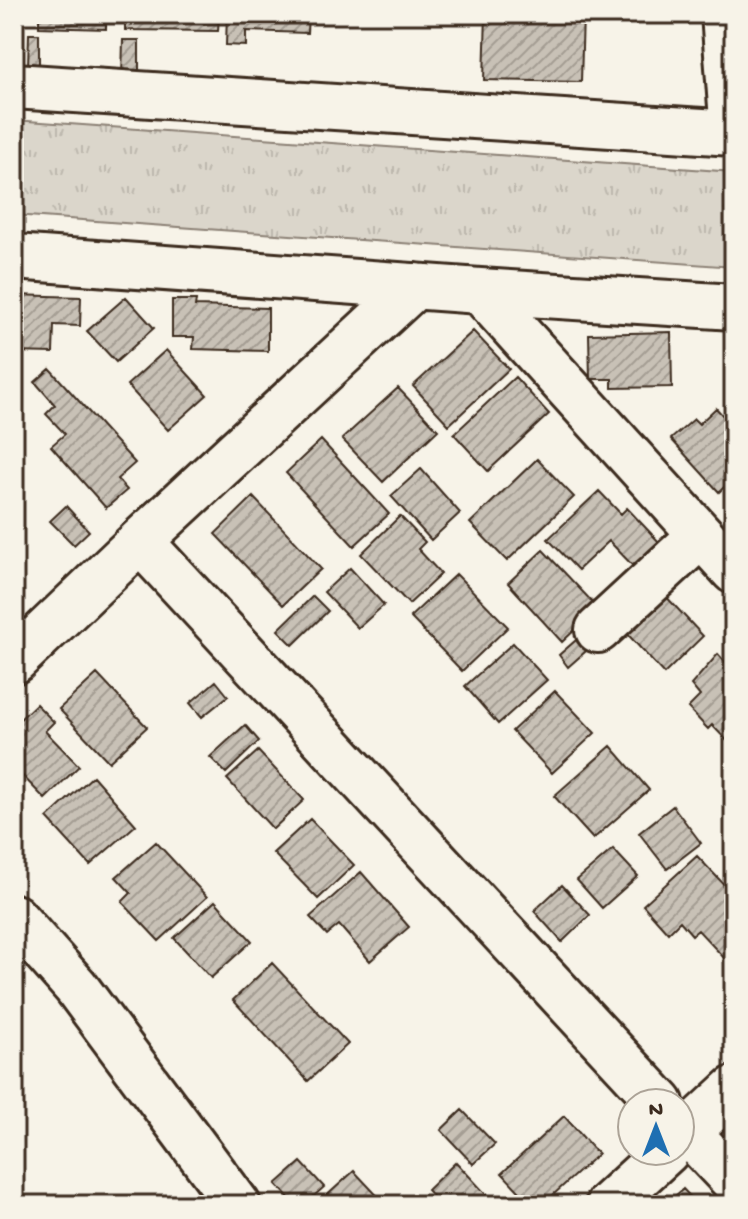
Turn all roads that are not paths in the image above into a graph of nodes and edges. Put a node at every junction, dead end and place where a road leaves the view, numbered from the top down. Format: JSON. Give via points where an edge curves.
{"nodes":[{"id":1,"x":724,"y":14,"type":"edge"},
{"id":2,"x":14,"y":86,"type":"edge"},
{"id":3,"x":14,"y":257,"type":"edge"},
{"id":4,"x":415,"y":286,"type":"junction"},
{"id":5,"x":480,"y":291,"type":"junction"},
{"id":6,"x":734,"y":307,"type":"edge"},
{"id":7,"x":701,"y":535,"type":"junction"},
{"id":8,"x":140,"y":541,"type":"junction"},
{"id":9,"x":734,"y":571,"type":"edge"},
{"id":10,"x":598,"y":630,"type":"dead end"},
{"id":11,"x":14,"y":661,"type":"edge"},
{"id":12,"x":14,"y":917,"type":"edge"},
{"id":13,"x":636,"y":1087,"type":"edge"},
{"id":14,"x":734,"y":1089,"type":"edge"},
{"id":15,"x":696,"y":1115,"type":"edge"},
{"id":16,"x":696,"y":1148,"type":"edge"},
{"id":17,"x":642,"y":1167,"type":"edge"},
{"id":18,"x":734,"y":1181,"type":"edge"},
{"id":19,"x":238,"y":1205,"type":"edge"},
{"id":20,"x":608,"y":1205,"type":"edge"}],
"edges":[{"from":1,"to":2,"type":"street","via":[[733,133]]},
{"from":3,"to":4,"type":"street"},
{"from":4,"to":5,"type":"street"},
{"from":4,"to":8,"type":"street"},
{"from":5,"to":6,"type":"street"},
{"from":5,"to":7,"type":"street"},
{"from":7,"to":9,"type":"street"},
{"from":7,"to":10,"type":"street"},
{"from":8,"to":11,"type":"street"},
{"from":8,"to":13,"type":"street"},
{"from":12,"to":19,"type":"street","via":[[76,987]]},
{"from":14,"to":15,"type":"street"},
{"from":16,"to":18,"type":"street"},
{"from":17,"to":20,"type":"street"}]}
